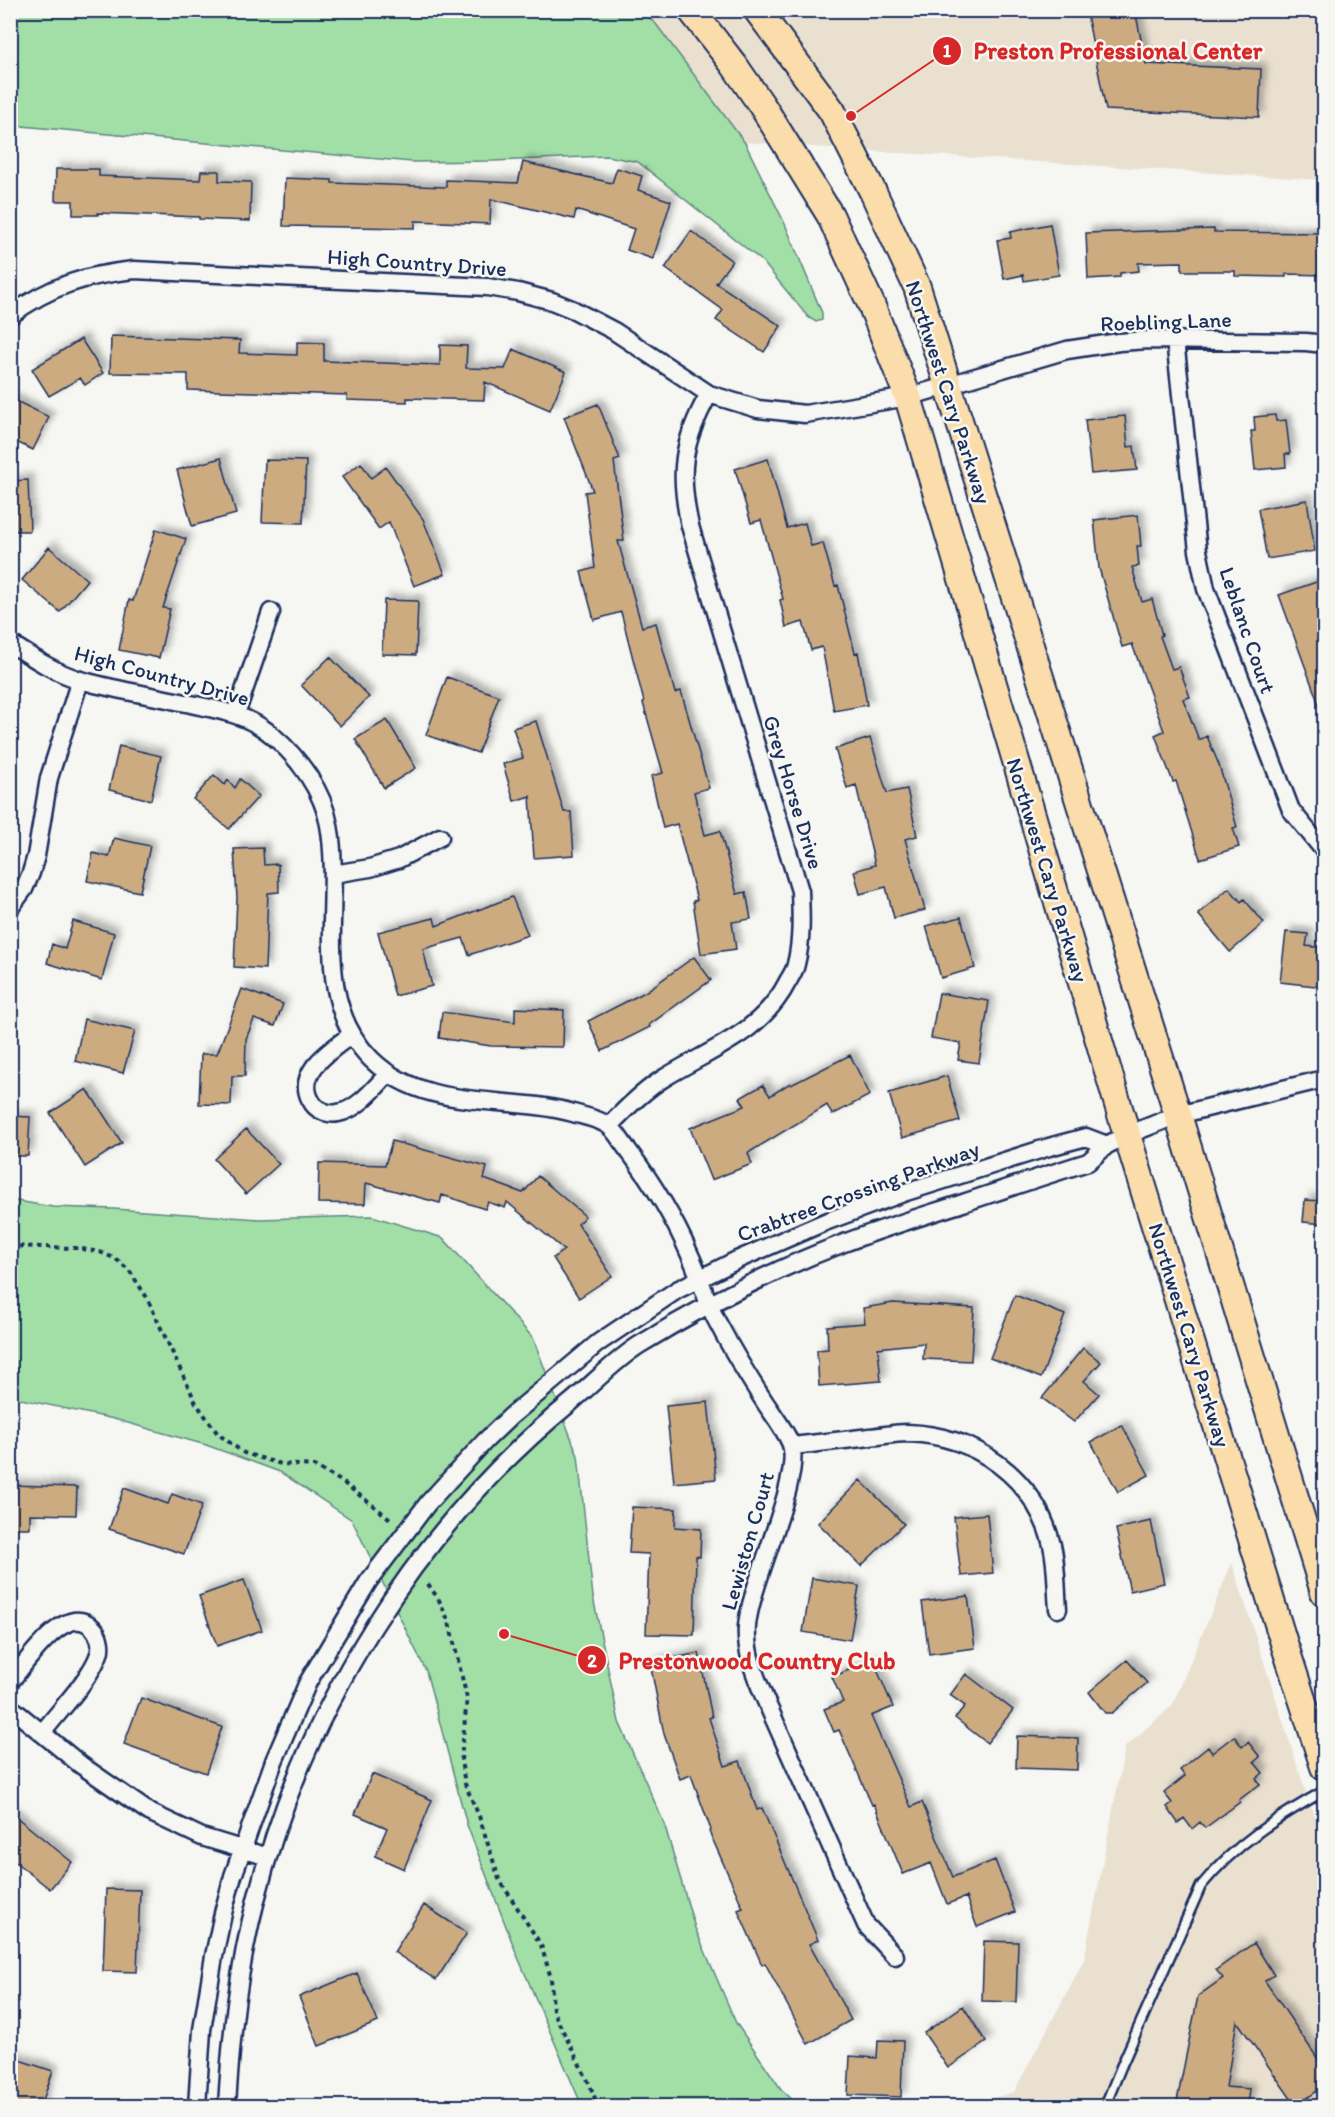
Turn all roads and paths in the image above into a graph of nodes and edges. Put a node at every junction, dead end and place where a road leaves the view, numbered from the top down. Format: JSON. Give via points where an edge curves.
{"nodes":[{"id":1,"x":691,"y":10,"type":"edge"},
{"id":2,"x":757,"y":10,"type":"edge"},
{"id":3,"x":10,"y":316,"type":"edge"},
{"id":4,"x":1175,"y":340,"type":"junction"},
{"id":5,"x":1324,"y":344,"type":"edge"},
{"id":6,"x":948,"y":386,"type":"junction"},
{"id":7,"x":709,"y":394,"type":"junction"},
{"id":8,"x":908,"y":397,"type":"junction"},
{"id":9,"x":271,"y":612,"type":"dead end"},
{"id":10,"x":10,"y":643,"type":"edge"},
{"id":11,"x":80,"y":680,"type":"junction"},
{"id":12,"x":236,"y":714,"type":"junction"},
{"id":13,"x":440,"y":837,"type":"dead end"},
{"id":14,"x":1320,"y":847,"type":"dead end"},
{"id":15,"x":333,"y":874,"type":"junction"},
{"id":16,"x":10,"y":908,"type":"edge"},
{"id":17,"x":351,"y":1035,"type":"junction"},
{"id":18,"x":389,"y":1073,"type":"junction"},
{"id":19,"x":1324,"y":1079,"type":"edge"},
{"id":20,"x":1178,"y":1115,"type":"junction"},
{"id":21,"x":609,"y":1126,"type":"junction"},
{"id":22,"x":1117,"y":1140,"type":"junction"},
{"id":23,"x":10,"y":1246,"type":"edge"},
{"id":24,"x":699,"y":1278,"type":"junction"},
{"id":25,"x":709,"y":1305,"type":"junction"},
{"id":26,"x":793,"y":1446,"type":"junction"},
{"id":27,"x":396,"y":1524,"type":"dead end"},
{"id":28,"x":428,"y":1584,"type":"dead end"},
{"id":29,"x":1324,"y":1592,"type":"edge"},
{"id":30,"x":1058,"y":1609,"type":"dead end"},
{"id":31,"x":10,"y":1682,"type":"edge"},
{"id":32,"x":10,"y":1707,"type":"edge"},
{"id":33,"x":43,"y":1732,"type":"junction"},
{"id":34,"x":1324,"y":1767,"type":"edge"},
{"id":35,"x":1324,"y":1791,"type":"edge"},
{"id":36,"x":244,"y":1850,"type":"junction"},
{"id":37,"x":268,"y":1857,"type":"junction"},
{"id":38,"x":895,"y":1956,"type":"dead end"},
{"id":39,"x":197,"y":2106,"type":"edge"},
{"id":40,"x":227,"y":2106,"type":"edge"},
{"id":41,"x":598,"y":2106,"type":"edge"},
{"id":42,"x":1105,"y":2106,"type":"edge"}],
"edges":[{"from":1,"to":8,"type":"main road","name":"Northwest Cary Parkway","via":[[734,64],[830,215]]},
{"from":2,"to":6,"type":"main road","name":"Northwest Cary Parkway","via":[[805,72],[849,142],[917,287]]},
{"from":3,"to":7,"type":"street","name":"High Country Drive","via":[[72,281],[134,270],[487,287],[518,292],[574,310],[614,331]]},
{"from":4,"to":5,"type":"street","name":"Roebling Lane"},
{"from":4,"to":6,"type":"street","name":"Roebling Lane","via":[[1119,342],[1066,350]]},
{"from":4,"to":14,"type":"street","name":"Leblanc Court","via":[[1198,551],[1206,589],[1291,810]]},
{"from":6,"to":8,"type":"street","name":"Roebling Lane"},
{"from":6,"to":20,"type":"main road","name":"Northwest Cary Parkway"},
{"from":7,"to":8,"type":"street","name":"High Country Drive","via":[[758,409],[805,414]]},
{"from":7,"to":21,"type":"street","name":"Grey Horse Drive","via":[[689,435],[684,458],[684,501],[800,891],[796,965],[780,997],[743,1034],[664,1078],[636,1098]]},
{"from":8,"to":22,"type":"main road","name":"Northwest Cary Parkway"},
{"from":9,"to":12,"type":"street"},
{"from":10,"to":11,"type":"street","name":"High Country Drive","via":[[39,662]]},
{"from":11,"to":12,"type":"street","name":"High Country Drive"},
{"from":11,"to":16,"type":"street","via":[[50,778],[31,873]]},
{"from":12,"to":15,"type":"street","name":"High Country Drive","via":[[272,734],[298,760],[316,790],[328,822]]},
{"from":13,"to":15,"type":"street","via":[[399,859]]},
{"from":15,"to":17,"type":"street","name":"High Country Drive","via":[[335,984]]},
{"from":17,"to":18,"type":"street","name":"High Country Drive"},
{"from":17,"to":18,"type":"street","via":[[324,1055],[309,1073],[308,1090],[314,1104],[324,1112],[338,1113],[354,1107]]},
{"from":18,"to":21,"type":"street","name":"High Country Drive","via":[[436,1094],[549,1107]]},
{"from":19,"to":20,"type":"street","name":"Crabtree Crossing Parkway"},
{"from":20,"to":22,"type":"street","name":"Crabtree Crossing Parkway"},
{"from":20,"to":29,"type":"main road","name":"Northwest Cary Parkway"},
{"from":21,"to":24,"type":"street","via":[[663,1203]]},
{"from":22,"to":24,"type":"street","name":"Crabtree Crossing Parkway","via":[[1086,1137],[906,1192],[825,1222]]},
{"from":22,"to":25,"type":"street","name":"Crabtree Crossing Parkway","via":[[1089,1162],[847,1241]]},
{"from":22,"to":34,"type":"main road","name":"Northwest Cary Parkway"},
{"from":23,"to":27,"type":"path","via":[[76,1248],[116,1259],[129,1270],[146,1296],[196,1403],[218,1434],[244,1454],[281,1464],[314,1466],[341,1480]]},
{"from":24,"to":25,"type":"street"},
{"from":24,"to":36,"type":"street","name":"Crabtree Crossing Parkway","via":[[598,1344],[552,1382],[485,1441],[422,1511],[368,1582],[308,1682],[261,1794]]},
{"from":25,"to":26,"type":"street","name":"Lewiston Court"},
{"from":25,"to":37,"type":"street","name":"Crabtree Crossing Parkway","via":[[635,1348],[541,1427],[475,1493],[424,1555],[379,1619],[337,1690],[291,1792]]},
{"from":26,"to":30,"type":"street","via":[[904,1433],[949,1438],[988,1455],[1037,1507],[1052,1546]]},
{"from":26,"to":38,"type":"street","name":"Lewiston Court","via":[[790,1478],[748,1614],[748,1650],[765,1699],[866,1925]]},
{"from":28,"to":41,"type":"path","via":[[449,1622],[467,1698],[461,1760],[465,1784],[499,1879],[541,1945],[551,1978],[553,2011]]},
{"from":31,"to":33,"type":"street","via":[[61,1625],[74,1621],[93,1628],[100,1651],[94,1666]]},
{"from":32,"to":33,"type":"street"},
{"from":33,"to":36,"type":"street","via":[[96,1777],[149,1812],[202,1837]]},
{"from":35,"to":42,"type":"lane","via":[[1241,1846],[1201,1886]]},
{"from":36,"to":37,"type":"street"},
{"from":36,"to":39,"type":"street","name":"Crabtree Crossing Parkway","via":[[224,1909],[210,1977]]},
{"from":37,"to":40,"type":"street","name":"Crabtree Crossing Parkway","via":[[237,1993]]}]}
